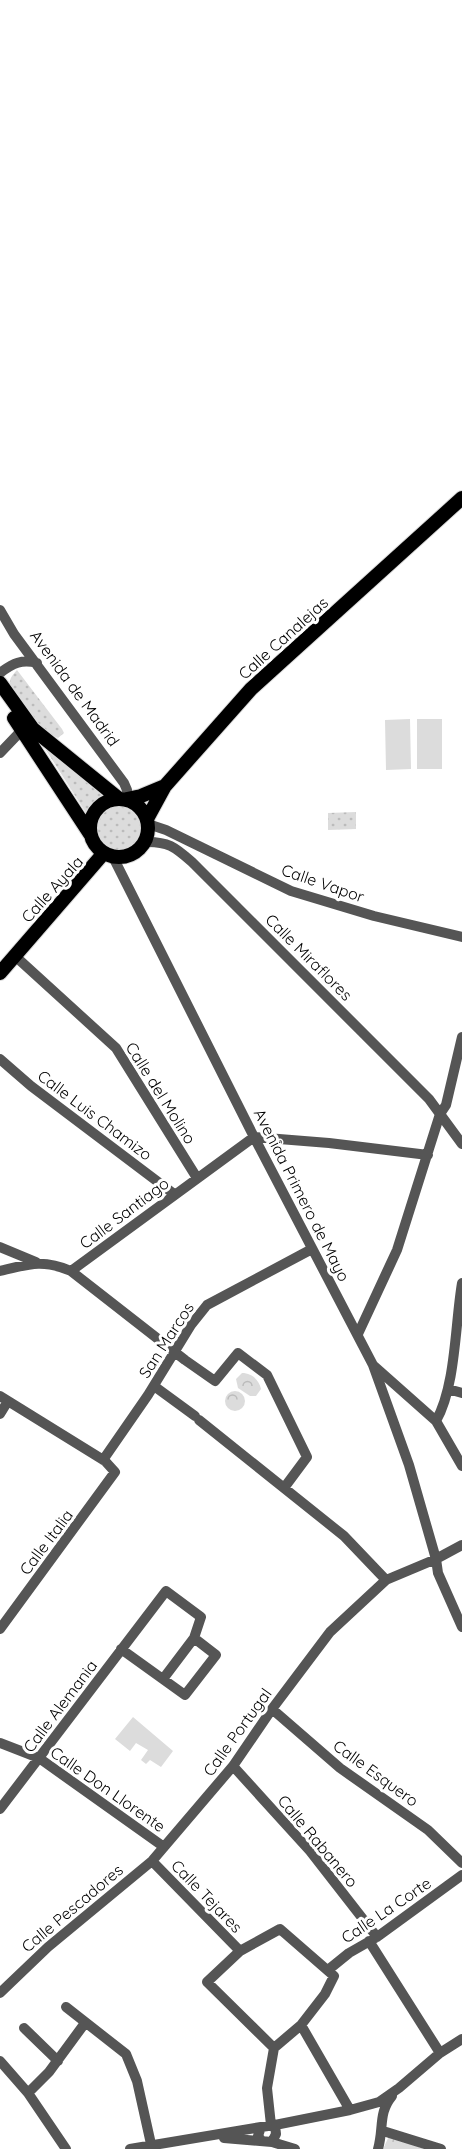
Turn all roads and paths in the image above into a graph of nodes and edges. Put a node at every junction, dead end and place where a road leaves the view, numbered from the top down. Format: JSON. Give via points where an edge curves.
{"nodes":[{"id":1,"x":462,"y":498,"type":"edge"},
{"id":2,"x":0,"y":610,"type":"edge"},
{"id":3,"x":14,"y":633,"type":"junction"},
{"id":4,"x":37,"y":663,"type":"junction"},
{"id":5,"x":12,"y":664,"type":"junction"},
{"id":6,"x":0,"y":673,"type":"edge"},
{"id":7,"x":0,"y":682,"type":"edge"},
{"id":8,"x":0,"y":696,"type":"edge"},
{"id":9,"x":22,"y":730,"type":"junction"},
{"id":10,"x":0,"y":753,"type":"edge"},
{"id":11,"x":124,"y":783,"type":"junction"},
{"id":12,"x":123,"y":799,"type":"junction"},
{"id":13,"x":151,"y":800,"type":"junction"},
{"id":14,"x":148,"y":822,"type":"junction"},
{"id":15,"x":166,"y":830,"type":"junction"},
{"id":16,"x":90,"y":834,"type":"junction"},
{"id":17,"x":144,"y":842,"type":"junction"},
{"id":18,"x":202,"y":848,"type":"junction"},
{"id":19,"x":107,"y":860,"type":"junction"},
{"id":20,"x":192,"y":862,"type":"junction"},
{"id":21,"x":462,"y":937,"type":"edge"},
{"id":22,"x":15,"y":956,"type":"junction"},
{"id":23,"x":0,"y":973,"type":"edge"},
{"id":24,"x":462,"y":1037,"type":"edge"},
{"id":25,"x":0,"y":1059,"type":"edge"},
{"id":26,"x":440,"y":1114,"type":"junction"},
{"id":27,"x":451,"y":1130,"type":"junction"},
{"id":28,"x":435,"y":1132,"type":"junction"},
{"id":29,"x":254,"y":1137,"type":"junction"},
{"id":30,"x":462,"y":1144,"type":"edge"},
{"id":31,"x":428,"y":1155,"type":"junction"},
{"id":32,"x":197,"y":1178,"type":"junction"},
{"id":33,"x":174,"y":1194,"type":"junction"},
{"id":34,"x":0,"y":1247,"type":"edge"},
{"id":35,"x":312,"y":1249,"type":"junction"},
{"id":36,"x":36,"y":1262,"type":"junction"},
{"id":37,"x":0,"y":1271,"type":"edge"},
{"id":38,"x":71,"y":1271,"type":"junction"},
{"id":39,"x":462,"y":1283,"type":"edge"},
{"id":40,"x":365,"y":1319,"type":"junction"},
{"id":41,"x":351,"y":1321,"type":"junction"},
{"id":42,"x":358,"y":1334,"type":"junction"},
{"id":43,"x":174,"y":1352,"type":"junction"},
{"id":44,"x":373,"y":1365,"type":"junction"},
{"id":45,"x":154,"y":1386,"type":"junction"},
{"id":46,"x":448,"y":1389,"type":"junction"},
{"id":47,"x":462,"y":1393,"type":"edge"},
{"id":48,"x":4,"y":1399,"type":"edge"},
{"id":49,"x":0,"y":1414,"type":"edge"},
{"id":50,"x":436,"y":1421,"type":"junction"},
{"id":51,"x":103,"y":1460,"type":"junction"},
{"id":52,"x":462,"y":1466,"type":"edge"},
{"id":53,"x":284,"y":1488,"type":"junction"},
{"id":54,"x":462,"y":1545,"type":"edge"},
{"id":55,"x":436,"y":1559,"type":"junction"},
{"id":56,"x":386,"y":1580,"type":"junction"},
{"id":57,"x":462,"y":1627,"type":"edge"},
{"id":58,"x":0,"y":1629,"type":"edge"},
{"id":59,"x":194,"y":1638,"type":"junction"},
{"id":60,"x":121,"y":1649,"type":"junction"},
{"id":61,"x":163,"y":1679,"type":"junction"},
{"id":62,"x":272,"y":1709,"type":"junction"},
{"id":63,"x":0,"y":1743,"type":"edge"},
{"id":64,"x":39,"y":1758,"type":"junction"},
{"id":65,"x":233,"y":1766,"type":"junction"},
{"id":66,"x":0,"y":1809,"type":"edge"},
{"id":67,"x":164,"y":1847,"type":"junction"},
{"id":68,"x":152,"y":1861,"type":"junction"},
{"id":69,"x":462,"y":1863,"type":"edge"},
{"id":70,"x":462,"y":1875,"type":"edge"},
{"id":71,"x":373,"y":1939,"type":"junction"},
{"id":72,"x":240,"y":1951,"type":"junction"},
{"id":73,"x":328,"y":1970,"type":"junction"},
{"id":74,"x":0,"y":1993,"type":"edge"},
{"id":75,"x":66,"y":2007,"type":"dead end"},
{"id":76,"x":85,"y":2023,"type":"junction"},
{"id":77,"x":302,"y":2025,"type":"junction"},
{"id":78,"x":24,"y":2028,"type":"dead end"},
{"id":79,"x":462,"y":2039,"type":"edge"},
{"id":80,"x":274,"y":2048,"type":"junction"},
{"id":81,"x":440,"y":2053,"type":"junction"},
{"id":82,"x":0,"y":2061,"type":"edge"},
{"id":83,"x":58,"y":2061,"type":"junction"},
{"id":84,"x":399,"y":2088,"type":"junction"},
{"id":85,"x":28,"y":2093,"type":"junction"},
{"id":86,"x":369,"y":2105,"type":"junction"},
{"id":87,"x":350,"y":2110,"type":"junction"},
{"id":88,"x":382,"y":2112,"type":"junction"},
{"id":89,"x":269,"y":2126,"type":"junction"},
{"id":90,"x":383,"y":2131,"type":"junction"},
{"id":91,"x":205,"y":2137,"type":"junction"},
{"id":92,"x":267,"y":2141,"type":"junction"},
{"id":93,"x":151,"y":2144,"type":"junction"},
{"id":94,"x":433,"y":2148,"type":"edge"},
{"id":95,"x":66,"y":2149,"type":"edge"},
{"id":96,"x":132,"y":2149,"type":"edge"},
{"id":97,"x":295,"y":2149,"type":"edge"},
{"id":98,"x":378,"y":2149,"type":"edge"}],
"edges":[{"from":1,"to":13,"type":"main road","name":"Calle Canalejas","via":[[259,681]]},
{"from":2,"to":3,"type":"street","name":"Avenida de Madrid"},
{"from":3,"to":4,"type":"street","name":"Avenida de Madrid"},
{"from":3,"to":5,"type":"street","via":[[17,652]]},
{"from":4,"to":5,"type":"street","via":[[25,660]]},
{"from":4,"to":11,"type":"street","name":"Avenida de Madrid"},
{"from":5,"to":6,"type":"street"},
{"from":7,"to":12,"type":"main road","via":[[33,729]]},
{"from":8,"to":9,"type":"main road"},
{"from":9,"to":10,"type":"street"},
{"from":9,"to":16,"type":"main road"},
{"from":11,"to":12,"type":"street","via":[[127,790]]},
{"from":11,"to":13,"type":"street"},
{"from":12,"to":13,"type":"main road"},
{"from":12,"to":14,"type":"main road","via":[[139,806]]},
{"from":12,"to":16,"type":"main road","via":[[102,804],[95,810]]},
{"from":13,"to":14,"type":"main road","name":"Calle Canalejas"},
{"from":13,"to":15,"type":"street"},
{"from":14,"to":15,"type":"street","name":"Calle Vapor"},
{"from":14,"to":17,"type":"main road"},
{"from":15,"to":18,"type":"street","name":"Calle Vapor"},
{"from":16,"to":19,"type":"main road"},
{"from":17,"to":19,"type":"main road","via":[[133,854]]},
{"from":17,"to":20,"type":"street","name":"Calle Miraflores","via":[[162,841]]},
{"from":18,"to":20,"type":"street"},
{"from":18,"to":21,"type":"street","name":"Calle Vapor","via":[[291,891]]},
{"from":19,"to":22,"type":"main road","name":"Calle Ayala"},
{"from":19,"to":29,"type":"street","name":"Avenida Primero de Mayo","via":[[191,1008]]},
{"from":20,"to":26,"type":"street","name":"Calle Miraflores"},
{"from":22,"to":23,"type":"main road","name":"Calle Ayala"},
{"from":22,"to":32,"type":"street","name":"Calle del Molino","via":[[116,1048]]},
{"from":24,"to":26,"type":"street","via":[[446,1106]]},
{"from":25,"to":33,"type":"street","name":"Calle Luis Chamizo"},
{"from":26,"to":27,"type":"street","name":"Calle Miraflores"},
{"from":26,"to":28,"type":"street"},
{"from":27,"to":28,"type":"street"},
{"from":27,"to":30,"type":"street","name":"Calle Miraflores"},
{"from":28,"to":31,"type":"street"},
{"from":29,"to":31,"type":"street"},
{"from":29,"to":32,"type":"street","name":"Calle Santiago"},
{"from":29,"to":35,"type":"street","name":"Avenida Primero de Mayo"},
{"from":31,"to":40,"type":"street","via":[[397,1250]]},
{"from":32,"to":33,"type":"street","name":"Calle Santiago"},
{"from":33,"to":38,"type":"street","name":"Calle Santiago"},
{"from":34,"to":36,"type":"street"},
{"from":35,"to":41,"type":"street","name":"Avenida Primero de Mayo"},
{"from":35,"to":43,"type":"street","name":"San Marcos","via":[[207,1305]]},
{"from":36,"to":37,"type":"street","name":"Calle Santiago"},
{"from":36,"to":38,"type":"street","name":"Calle Santiago"},
{"from":38,"to":43,"type":"street"},
{"from":39,"to":46,"type":"street"},
{"from":40,"to":41,"type":"street"},
{"from":40,"to":42,"type":"street"},
{"from":41,"to":42,"type":"street","name":"Avenida Primero de Mayo"},
{"from":42,"to":44,"type":"street","name":"Avenida Primero de Mayo"},
{"from":43,"to":45,"type":"street","name":"San Marcos"},
{"from":43,"to":53,"type":"street","via":[[215,1381],[238,1353],[267,1375],[307,1457]]},
{"from":44,"to":50,"type":"street"},
{"from":44,"to":55,"type":"street","name":"Avenida Primero de Mayo","via":[[409,1465]]},
{"from":45,"to":51,"type":"street","name":"San Marcos"},
{"from":45,"to":53,"type":"street"},
{"from":46,"to":47,"type":"street"},
{"from":46,"to":50,"type":"street"},
{"from":48,"to":49,"type":"street"},
{"from":48,"to":51,"type":"street"},
{"from":50,"to":52,"type":"street"},
{"from":51,"to":58,"type":"street","name":"Calle Italia","via":[[116,1473]]},
{"from":53,"to":56,"type":"street","via":[[344,1536]]},
{"from":54,"to":55,"type":"street"},
{"from":55,"to":56,"type":"street"},
{"from":55,"to":57,"type":"street","name":"Avenida Primero de Mayo","via":[[438,1573]]},
{"from":56,"to":62,"type":"street","name":"Calle Portugal","via":[[330,1632]]},
{"from":59,"to":60,"type":"street","name":"Calle Alemania","via":[[201,1617],[166,1590]]},
{"from":59,"to":61,"type":"street"},
{"from":59,"to":61,"type":"street","via":[[216,1654],[186,1695]]},
{"from":60,"to":61,"type":"street"},
{"from":60,"to":64,"type":"street","name":"Calle Alemania"},
{"from":62,"to":65,"type":"street","name":"Calle Portugal"},
{"from":62,"to":69,"type":"street","name":"Calle Esquero","via":[[340,1768],[428,1830]]},
{"from":63,"to":64,"type":"street","name":"Calle Don Llorente"},
{"from":64,"to":66,"type":"street","name":"Calle Alemania"},
{"from":64,"to":67,"type":"street","name":"Calle Don Llorente"},
{"from":65,"to":67,"type":"street","name":"Calle Portugal"},
{"from":65,"to":71,"type":"street","name":"Calle Rabanero","via":[[310,1851]]},
{"from":67,"to":68,"type":"street","name":"Calle Pescadores"},
{"from":68,"to":72,"type":"street","name":"Calle Tejares"},
{"from":68,"to":74,"type":"street","name":"Calle Pescadores","via":[[48,1947]]},
{"from":70,"to":71,"type":"street","name":"Calle La Corte"},
{"from":71,"to":73,"type":"street","name":"Calle La Corte"},
{"from":71,"to":81,"type":"street","name":"Calle Rabanero"},
{"from":72,"to":73,"type":"street","name":"Calle Tejares","via":[[280,1929]]},
{"from":72,"to":80,"type":"street","via":[[207,1982]]},
{"from":73,"to":77,"type":"street","via":[[334,1976]]},
{"from":75,"to":76,"type":"street"},
{"from":76,"to":83,"type":"street"},
{"from":76,"to":93,"type":"street","via":[[126,2054],[137,2081]]},
{"from":77,"to":80,"type":"street"},
{"from":77,"to":87,"type":"street"},
{"from":78,"to":83,"type":"street"},
{"from":79,"to":81,"type":"street"},
{"from":80,"to":89,"type":"street","via":[[267,2088]]},
{"from":81,"to":84,"type":"street"},
{"from":82,"to":85,"type":"street"},
{"from":83,"to":85,"type":"street"},
{"from":84,"to":86,"type":"street"},
{"from":84,"to":88,"type":"street"},
{"from":85,"to":95,"type":"street"},
{"from":86,"to":87,"type":"street"},
{"from":86,"to":88,"type":"street"},
{"from":87,"to":89,"type":"street"},
{"from":88,"to":90,"type":"street"},
{"from":89,"to":91,"type":"street"},
{"from":89,"to":92,"type":"street","via":[[276,2134]]},
{"from":89,"to":92,"type":"street","via":[[258,2136]]},
{"from":90,"to":94,"type":"street"},
{"from":90,"to":98,"type":"street"},
{"from":91,"to":92,"type":"street"},
{"from":91,"to":93,"type":"street"},
{"from":92,"to":97,"type":"street"},
{"from":93,"to":96,"type":"street"}]}
